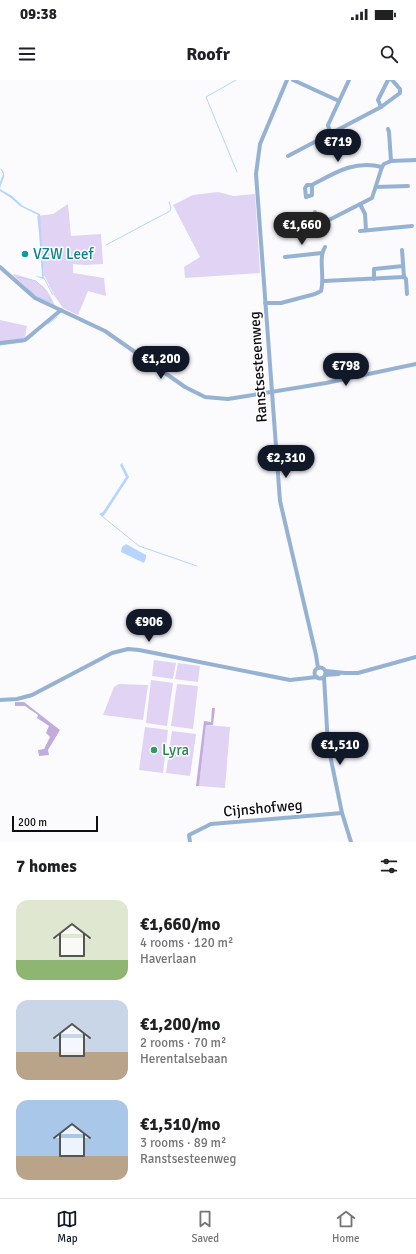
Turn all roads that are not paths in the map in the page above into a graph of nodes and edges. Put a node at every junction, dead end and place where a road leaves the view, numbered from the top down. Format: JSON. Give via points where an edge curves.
{"nodes":[{"id":1,"x":287,"y":80,"type":"edge"},
{"id":2,"x":293,"y":80,"type":"edge"},
{"id":3,"x":349,"y":80,"type":"edge"},
{"id":4,"x":388,"y":80,"type":"edge"},
{"id":5,"x":392,"y":80,"type":"edge"},
{"id":6,"x":339,"y":101,"type":"junction"},
{"id":7,"x":381,"y":107,"type":"junction"},
{"id":8,"x":388,"y":129,"type":"dead end"},
{"id":9,"x":330,"y":132,"type":"junction"},
{"id":10,"x":288,"y":156,"type":"dead end"},
{"id":11,"x":416,"y":160,"type":"edge"},
{"id":12,"x":391,"y":161,"type":"junction"},
{"id":13,"x":382,"y":167,"type":"junction"},
{"id":14,"x":312,"y":185,"type":"dead end"},
{"id":15,"x":408,"y":186,"type":"dead end"},
{"id":16,"x":376,"y":188,"type":"junction"},
{"id":17,"x":360,"y":204,"type":"junction"},
{"id":18,"x":315,"y":212,"type":"dead end"},
{"id":19,"x":316,"y":223,"type":"junction"},
{"id":20,"x":412,"y":226,"type":"dead end"},
{"id":21,"x":316,"y":230,"type":"dead end"},
{"id":22,"x":366,"y":230,"type":"junction"},
{"id":23,"x":360,"y":231,"type":"dead end"},
{"id":24,"x":325,"y":247,"type":"dead end"},
{"id":25,"x":402,"y":250,"type":"dead end"},
{"id":26,"x":322,"y":253,"type":"junction"},
{"id":27,"x":285,"y":257,"type":"dead end"},
{"id":28,"x":403,"y":266,"type":"junction"},
{"id":29,"x":0,"y":267,"type":"edge"},
{"id":30,"x":404,"y":277,"type":"junction"},
{"id":31,"x":374,"y":279,"type":"junction"},
{"id":32,"x":324,"y":281,"type":"junction"},
{"id":33,"x":407,"y":294,"type":"dead end"},
{"id":34,"x":265,"y":305,"type":"junction"},
{"id":35,"x":61,"y":310,"type":"junction"},
{"id":36,"x":0,"y":343,"type":"edge"},
{"id":37,"x":416,"y":364,"type":"edge"},
{"id":38,"x":272,"y":391,"type":"junction"},
{"id":39,"x":416,"y":658,"type":"edge"},
{"id":40,"x":321,"y":673,"type":"junction"},
{"id":41,"x":0,"y":700,"type":"edge"},
{"id":42,"x":342,"y":813,"type":"junction"},
{"id":43,"x":190,"y":842,"type":"edge"},
{"id":44,"x":351,"y":842,"type":"edge"}],
"edges":[{"from":1,"to":34,"type":"street","name":"Ranstsesteenweg","via":[[262,138],[256,164]]},
{"from":2,"to":6,"type":"street"},
{"from":3,"to":6,"type":"street"},
{"from":4,"to":7,"type":"street","via":[[378,100]]},
{"from":5,"to":7,"type":"street","via":[[400,93]]},
{"from":6,"to":9,"type":"street","via":[[328,124]]},
{"from":7,"to":9,"type":"street"},
{"from":8,"to":12,"type":"street"},
{"from":9,"to":10,"type":"street"},
{"from":11,"to":12,"type":"street"},
{"from":12,"to":13,"type":"street"},
{"from":13,"to":14,"type":"street","via":[[370,164],[351,166]]},
{"from":13,"to":16,"type":"street"},
{"from":15,"to":16,"type":"street"},
{"from":16,"to":17,"type":"street","via":[[372,198]]},
{"from":17,"to":19,"type":"street","via":[[324,222]]},
{"from":17,"to":22,"type":"street","via":[[365,214]]},
{"from":18,"to":19,"type":"street"},
{"from":19,"to":21,"type":"street"},
{"from":20,"to":22,"type":"street"},
{"from":22,"to":23,"type":"street"},
{"from":24,"to":26,"type":"street"},
{"from":25,"to":28,"type":"street"},
{"from":26,"to":27,"type":"street"},
{"from":26,"to":32,"type":"street"},
{"from":28,"to":30,"type":"street"},
{"from":28,"to":31,"type":"street","via":[[374,269]]},
{"from":29,"to":35,"type":"street","via":[[35,298]]},
{"from":30,"to":31,"type":"street"},
{"from":30,"to":33,"type":"street"},
{"from":31,"to":32,"type":"street"},
{"from":32,"to":34,"type":"street","via":[[319,293]]},
{"from":34,"to":38,"type":"street","name":"Ranstsesteenweg"},
{"from":35,"to":36,"type":"street","via":[[25,340]]},
{"from":35,"to":38,"type":"street","via":[[105,331],[185,387],[205,397],[228,399]]},
{"from":37,"to":38,"type":"street","via":[[326,383]]},
{"from":38,"to":40,"type":"street","name":"Ranstsesteenweg","via":[[280,501]]},
{"from":39,"to":40,"type":"street","via":[[358,673]]},
{"from":40,"to":41,"type":"street","via":[[290,680],[128,649],[117,651],[24,698]]},
{"from":40,"to":42,"type":"street","name":"Ranstsesteenweg","via":[[325,690],[328,745]]},
{"from":42,"to":43,"type":"street","name":"Cijnshofweg","via":[[211,824],[189,835]]},
{"from":42,"to":44,"type":"street","name":"Ranstsesteenweg"}]}
